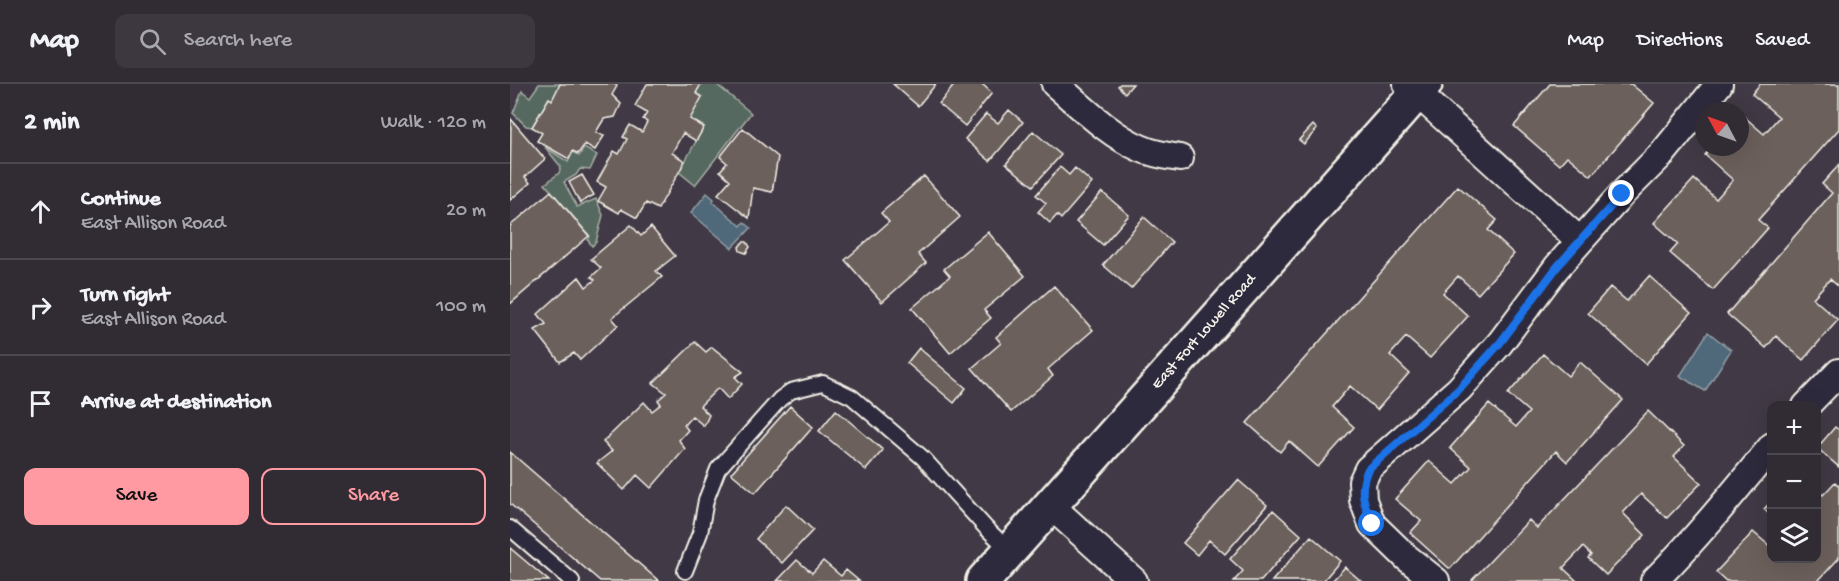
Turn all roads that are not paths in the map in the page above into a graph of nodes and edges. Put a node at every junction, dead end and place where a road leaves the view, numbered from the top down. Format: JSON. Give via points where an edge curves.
{"nodes":[{"id":1,"x":1055,"y":84,"type":"edge"},
{"id":2,"x":1719,"y":84,"type":"edge"},
{"id":3,"x":1416,"y":87,"type":"edge"},
{"id":4,"x":1180,"y":158,"type":"dead end"},
{"id":5,"x":1580,"y":241,"type":"junction"},
{"id":6,"x":1839,"y":372,"type":"edge"},
{"id":7,"x":1810,"y":401,"type":"edge"},
{"id":8,"x":1767,"y":452,"type":"edge"},
{"id":9,"x":1050,"y":505,"type":"junction"},
{"id":10,"x":510,"y":528,"type":"edge"},
{"id":11,"x":1010,"y":551,"type":"junction"},
{"id":12,"x":685,"y":571,"type":"dead end"},
{"id":13,"x":572,"y":581,"type":"edge"},
{"id":14,"x":983,"y":581,"type":"edge"},
{"id":15,"x":1134,"y":581,"type":"edge"},
{"id":16,"x":1436,"y":581,"type":"edge"},
{"id":17,"x":1654,"y":581,"type":"edge"}],
"edges":[{"from":1,"to":4,"type":"street","via":[[1120,137],[1139,148]]},
{"from":2,"to":5,"type":"street","via":[[1664,153]]},
{"from":3,"to":5,"type":"street"},
{"from":3,"to":9,"type":"main road","name":"East Fort Lowell Road"},
{"from":5,"to":16,"type":"street","via":[[1459,389],[1368,469],[1362,482],[1363,500],[1372,524]]},
{"from":6,"to":7,"type":"street"},
{"from":8,"to":17,"type":"street"},
{"from":9,"to":11,"type":"main road","name":"East Fort Lowell Road"},
{"from":9,"to":15,"type":"street"},
{"from":10,"to":13,"type":"lane"},
{"from":11,"to":12,"type":"lane","via":[[922,458],[852,397],[823,383],[791,391],[780,399],[718,469]]},
{"from":11,"to":14,"type":"main road","name":"East Fort Lowell Road"}]}
